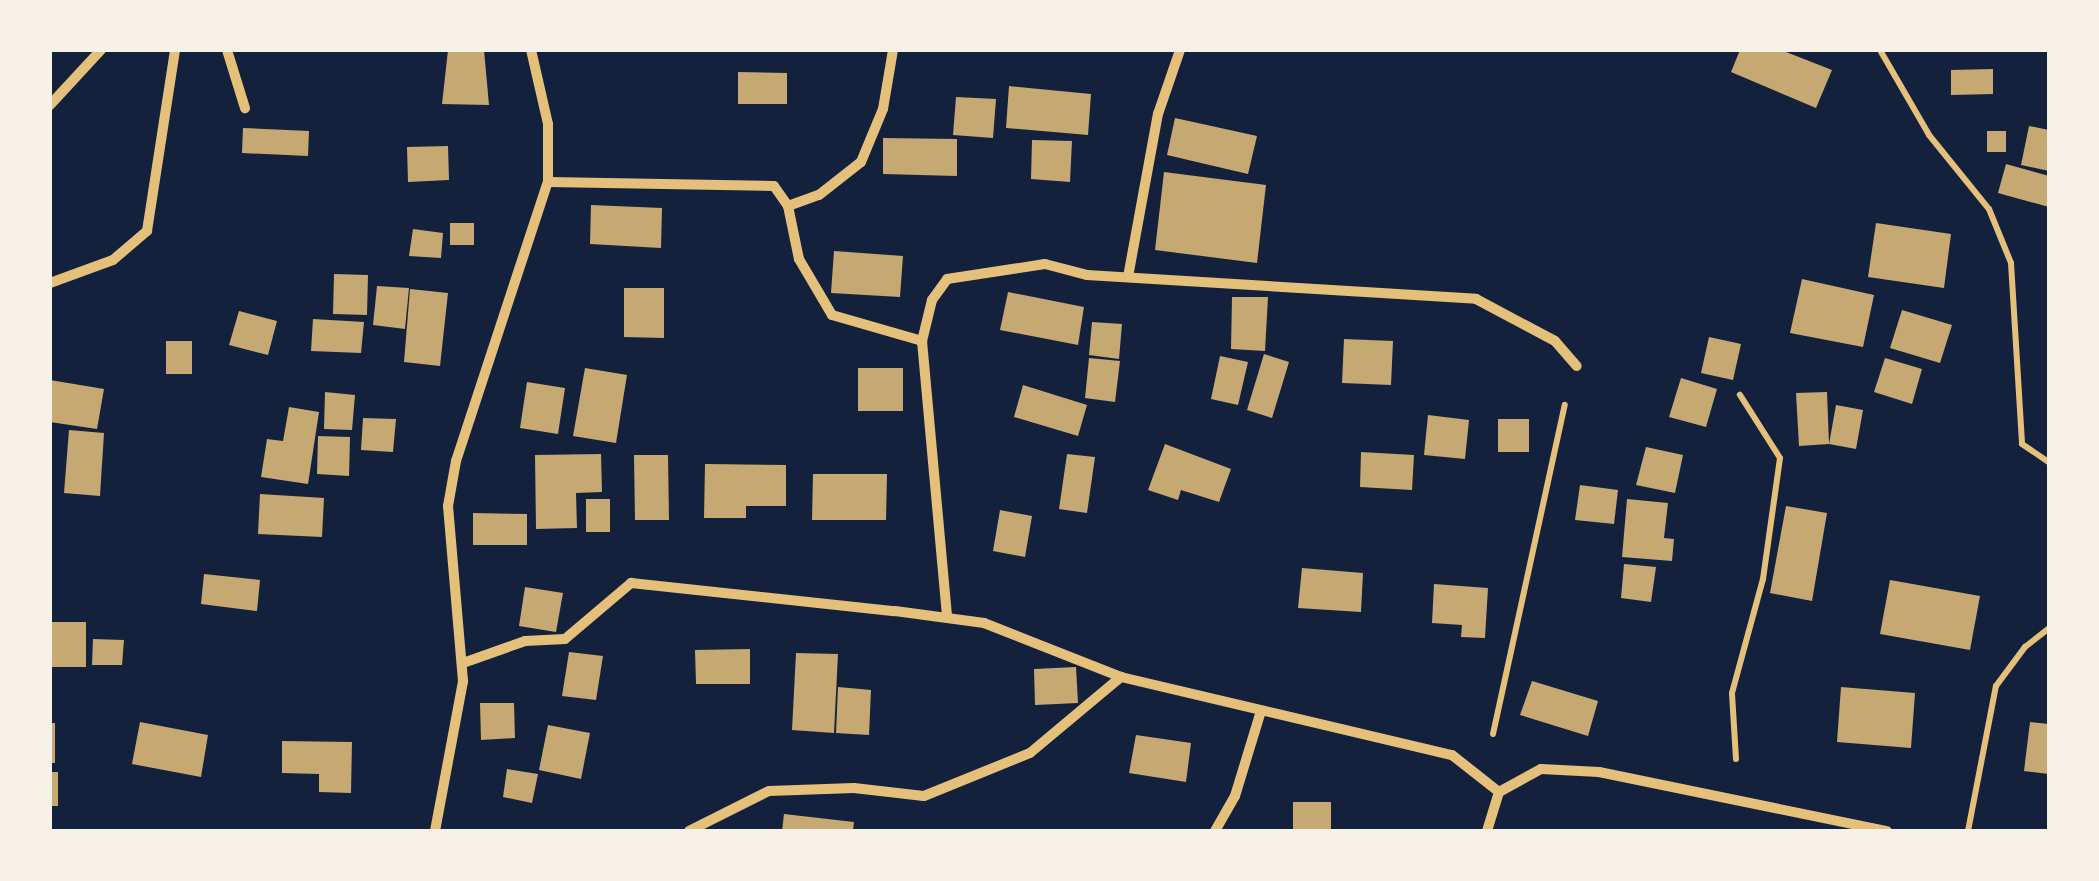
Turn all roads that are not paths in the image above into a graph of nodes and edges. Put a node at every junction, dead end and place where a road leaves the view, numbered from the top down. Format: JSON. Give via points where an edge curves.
{"nodes":[{"id":1,"x":100,"y":50,"type":"edge"},
{"id":2,"x":175,"y":50,"type":"edge"},
{"id":3,"x":227,"y":50,"type":"edge"},
{"id":4,"x":531,"y":50,"type":"edge"},
{"id":5,"x":892,"y":50,"type":"edge"},
{"id":6,"x":1180,"y":50,"type":"edge"},
{"id":7,"x":50,"y":106,"type":"edge"},
{"id":8,"x":246,"y":108,"type":"dead end"},
{"id":9,"x":548,"y":182,"type":"junction"},
{"id":10,"x":788,"y":206,"type":"junction"},
{"id":11,"x":1128,"y":276,"type":"junction"},
{"id":12,"x":50,"y":283,"type":"edge"},
{"id":13,"x":922,"y":341,"type":"junction"},
{"id":14,"x":1577,"y":366,"type":"road end"},
{"id":15,"x":946,"y":618,"type":"junction"},
{"id":16,"x":463,"y":663,"type":"junction"},
{"id":17,"x":1121,"y":677,"type":"junction"},
{"id":18,"x":1260,"y":714,"type":"junction"},
{"id":19,"x":1499,"y":792,"type":"junction"},
{"id":20,"x":436,"y":831,"type":"edge"},
{"id":21,"x":689,"y":831,"type":"edge"},
{"id":22,"x":1215,"y":831,"type":"edge"},
{"id":23,"x":1488,"y":831,"type":"edge"},
{"id":24,"x":1887,"y":831,"type":"edge"}],
"edges":[{"from":1,"to":7,"type":"street"},
{"from":2,"to":12,"type":"street","via":[[148,232],[113,260]]},
{"from":3,"to":8,"type":"street"},
{"from":4,"to":9,"type":"street","via":[[548,124]]},
{"from":5,"to":10,"type":"street","via":[[883,109],[861,162],[819,196]]},
{"from":6,"to":11,"type":"street","via":[[1158,114]]},
{"from":9,"to":10,"type":"street","via":[[774,186]]},
{"from":9,"to":16,"type":"street","via":[[453,476],[448,506]]},
{"from":10,"to":13,"type":"street","via":[[799,259],[832,315]]},
{"from":11,"to":13,"type":"street","via":[[1044,264],[946,279],[932,300]]},
{"from":11,"to":14,"type":"street","via":[[1476,298],[1554,341]]},
{"from":13,"to":15,"type":"street"},
{"from":15,"to":16,"type":"street","via":[[631,583],[565,639],[526,641]]},
{"from":15,"to":17,"type":"street","via":[[984,623]]},
{"from":16,"to":20,"type":"street"},
{"from":17,"to":18,"type":"street"},
{"from":17,"to":21,"type":"street","via":[[1030,754],[924,796],[854,788],[769,790]]},
{"from":18,"to":19,"type":"street","via":[[1452,755]]},
{"from":18,"to":22,"type":"street","via":[[1234,796]]},
{"from":19,"to":23,"type":"street"},
{"from":19,"to":24,"type":"street","via":[[1541,768],[1599,772]]}]}
